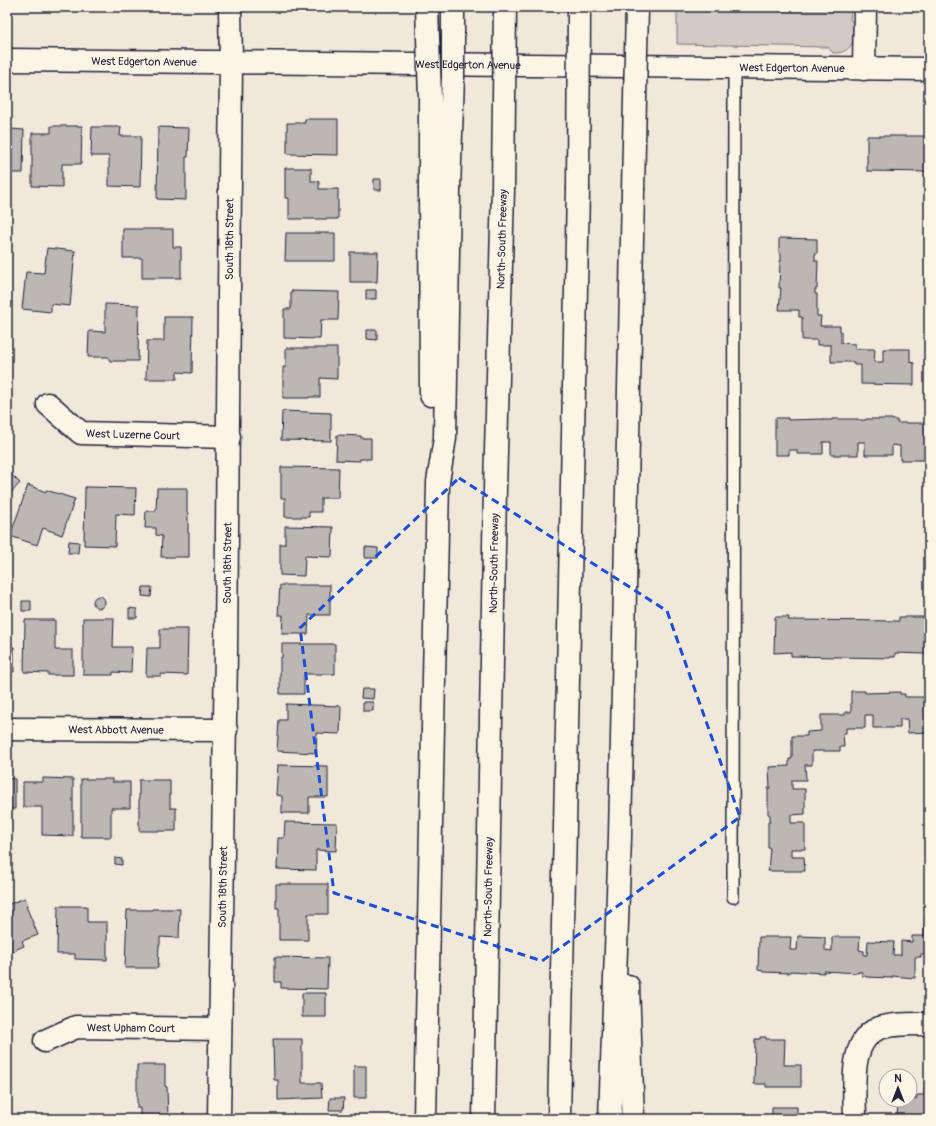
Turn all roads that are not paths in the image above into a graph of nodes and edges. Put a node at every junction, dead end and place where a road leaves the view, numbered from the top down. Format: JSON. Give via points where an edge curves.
{"nodes":[{"id":1,"x":230,"y":7,"type":"edge"},
{"id":2,"x":427,"y":7,"type":"edge"},
{"id":3,"x":453,"y":7,"type":"edge"},
{"id":4,"x":505,"y":7,"type":"edge"},
{"id":5,"x":579,"y":7,"type":"edge"},
{"id":6,"x":637,"y":7,"type":"edge"},
{"id":7,"x":865,"y":7,"type":"edge"},
{"id":8,"x":7,"y":60,"type":"edge"},
{"id":9,"x":231,"y":62,"type":"junction"},
{"id":10,"x":734,"y":68,"type":"junction"},
{"id":11,"x":864,"y":68,"type":"junction"},
{"id":12,"x":929,"y":69,"type":"edge"},
{"id":13,"x":440,"y":190,"type":"junction"},
{"id":14,"x":48,"y":404,"type":"dead end"},
{"id":15,"x":229,"y":437,"type":"junction"},
{"id":16,"x":7,"y":730,"type":"edge"},
{"id":17,"x":226,"y":730,"type":"junction"},
{"id":18,"x":620,"y":837,"type":"junction"},
{"id":19,"x":733,"y":897,"type":"dead end"},
{"id":20,"x":929,"y":1024,"type":"edge"},
{"id":21,"x":220,"y":1029,"type":"junction"},
{"id":22,"x":45,"y":1041,"type":"dead end"},
{"id":23,"x":219,"y":1119,"type":"edge"},
{"id":24,"x":425,"y":1119,"type":"edge"},
{"id":25,"x":484,"y":1119,"type":"edge"},
{"id":26,"x":559,"y":1119,"type":"edge"},
{"id":27,"x":610,"y":1119,"type":"edge"},
{"id":28,"x":633,"y":1119,"type":"edge"},
{"id":29,"x":855,"y":1119,"type":"edge"}],
"edges":[{"from":1,"to":9,"type":"main road","name":"South 18th Street"},
{"from":2,"to":13,"type":"main road","bridge":true,"via":[[430,98]]},
{"from":3,"to":13,"type":"main road","bridge":true,"via":[[453,78]]},
{"from":4,"to":25,"type":"main road","name":"North-South Freeway","bridge":true},
{"from":5,"to":26,"type":"main road","bridge":true,"via":[[578,190]]},
{"from":6,"to":18,"type":"main road","bridge":true},
{"from":7,"to":11,"type":"main road"},
{"from":8,"to":9,"type":"main road","name":"West Edgerton Avenue"},
{"from":9,"to":10,"type":"main road","name":"West Edgerton Avenue"},
{"from":9,"to":15,"type":"main road","name":"South 18th Street"},
{"from":10,"to":11,"type":"main road","name":"West Edgerton Avenue"},
{"from":10,"to":19,"type":"lane"},
{"from":11,"to":12,"type":"main road","name":"West Edgerton Avenue"},
{"from":13,"to":24,"type":"main road","via":[[445,438],[438,482]]},
{"from":14,"to":15,"type":"main road","name":"West Luzerne Court","via":[[81,433]]},
{"from":15,"to":17,"type":"main road","name":"South 18th Street"},
{"from":16,"to":17,"type":"main road","name":"West Abbott Avenue"},
{"from":17,"to":21,"type":"main road","name":"South 18th Street"},
{"from":18,"to":27,"type":"main road"},
{"from":18,"to":28,"type":"main road"},
{"from":20,"to":29,"type":"main road","via":[[883,1027],[865,1038],[856,1058]]},
{"from":21,"to":22,"type":"main road","name":"West Upham Court","via":[[76,1027]]},
{"from":21,"to":23,"type":"main road","name":"South 18th Street"}]}
